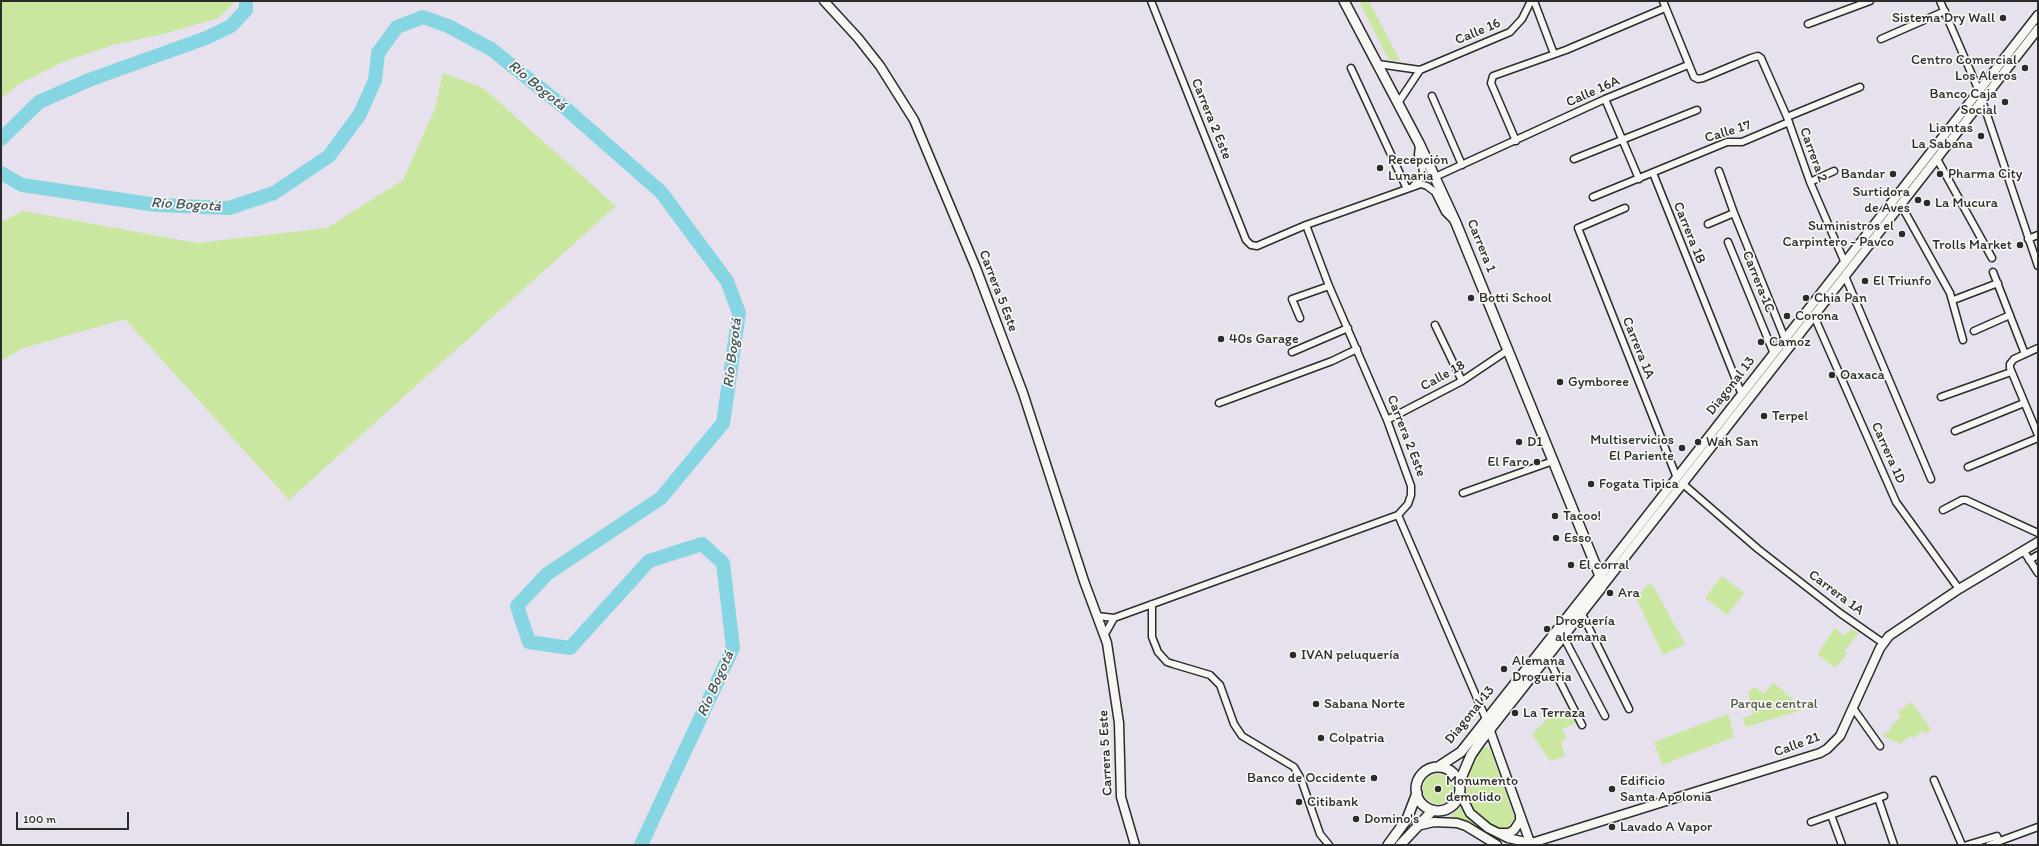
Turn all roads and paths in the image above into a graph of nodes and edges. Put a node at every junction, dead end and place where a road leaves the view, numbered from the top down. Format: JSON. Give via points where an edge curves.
{"nodes":[{"id":1,"x":824,"y":1,"type":"edge"},
{"id":2,"x":1152,"y":1,"type":"edge"},
{"id":3,"x":1344,"y":1,"type":"edge"},
{"id":4,"x":1532,"y":1,"type":"edge"},
{"id":5,"x":1663,"y":1,"type":"edge"},
{"id":6,"x":1870,"y":1,"type":"edge"},
{"id":7,"x":1940,"y":1,"type":"edge"},
{"id":8,"x":1665,"y":8,"type":"junction"},
{"id":9,"x":1945,"y":11,"type":"junction"},
{"id":10,"x":2038,"y":15,"type":"edge"},
{"id":11,"x":1808,"y":24,"type":"dead end"},
{"id":12,"x":2038,"y":29,"type":"edge"},
{"id":13,"x":1881,"y":39,"type":"dead end"},
{"id":14,"x":1554,"y":54,"type":"junction"},
{"id":15,"x":1378,"y":64,"type":"junction"},
{"id":16,"x":1688,"y":65,"type":"junction"},
{"id":17,"x":1352,"y":68,"type":"dead end"},
{"id":18,"x":1420,"y":70,"type":"junction"},
{"id":19,"x":1860,"y":87,"type":"dead end"},
{"id":20,"x":1979,"y":91,"type":"junction"},
{"id":21,"x":1432,"y":96,"type":"dead end"},
{"id":22,"x":1605,"y":99,"type":"junction"},
{"id":23,"x":1982,"y":101,"type":"junction"},
{"id":24,"x":1398,"y":102,"type":"junction"},
{"id":25,"x":1697,"y":110,"type":"dead end"},
{"id":26,"x":1788,"y":119,"type":"junction"},
{"id":27,"x":1622,"y":140,"type":"junction"},
{"id":28,"x":1516,"y":141,"type":"junction"},
{"id":29,"x":1419,"y":143,"type":"junction"},
{"id":30,"x":1574,"y":159,"type":"dead end"},
{"id":31,"x":1937,"y":159,"type":"junction"},
{"id":32,"x":1462,"y":165,"type":"junction"},
{"id":33,"x":1719,"y":170,"type":"dead end"},
{"id":34,"x":1834,"y":171,"type":"dead end"},
{"id":35,"x":1653,"y":173,"type":"junction"},
{"id":36,"x":1434,"y":177,"type":"junction"},
{"id":37,"x":1639,"y":179,"type":"junction"},
{"id":38,"x":1810,"y":182,"type":"junction"},
{"id":39,"x":1410,"y":187,"type":"junction"},
{"id":40,"x":1593,"y":197,"type":"dead end"},
{"id":41,"x":1901,"y":204,"type":"junction"},
{"id":42,"x":1625,"y":208,"type":"dead end"},
{"id":43,"x":1734,"y":213,"type":"junction"},
{"id":44,"x":1456,"y":223,"type":"junction"},
{"id":45,"x":1708,"y":224,"type":"dead end"},
{"id":46,"x":1306,"y":225,"type":"junction"},
{"id":47,"x":2038,"y":235,"type":"edge"},
{"id":48,"x":2028,"y":239,"type":"junction"},
{"id":49,"x":1728,"y":242,"type":"dead end"},
{"id":50,"x":1992,"y":258,"type":"dead end"},
{"id":51,"x":1845,"y":263,"type":"junction"},
{"id":52,"x":2038,"y":266,"type":"edge"},
{"id":53,"x":1993,"y":272,"type":"dead end"},
{"id":54,"x":1845,"y":276,"type":"junction"},
{"id":55,"x":1998,"y":283,"type":"junction"},
{"id":56,"x":1329,"y":286,"type":"junction"},
{"id":57,"x":1956,"y":299,"type":"dead end"},
{"id":58,"x":2010,"y":315,"type":"junction"},
{"id":59,"x":1814,"y":316,"type":"junction"},
{"id":60,"x":1300,"y":318,"type":"dead end"},
{"id":61,"x":1435,"y":325,"type":"dead end"},
{"id":62,"x":1348,"y":328,"type":"junction"},
{"id":63,"x":1974,"y":331,"type":"dead end"},
{"id":64,"x":1785,"y":339,"type":"junction"},
{"id":65,"x":1963,"y":340,"type":"dead end"},
{"id":66,"x":2038,"y":348,"type":"edge"},
{"id":67,"x":1357,"y":349,"type":"junction"},
{"id":68,"x":1508,"y":350,"type":"junction"},
{"id":69,"x":1292,"y":352,"type":"dead end"},
{"id":70,"x":1774,"y":354,"type":"junction"},
{"id":71,"x":2025,"y":354,"type":"junction"},
{"id":72,"x":2011,"y":372,"type":"junction"},
{"id":73,"x":1462,"y":381,"type":"junction"},
{"id":74,"x":1742,"y":395,"type":"junction"},
{"id":75,"x":1940,"y":398,"type":"dead end"},
{"id":76,"x":1219,"y":403,"type":"dead end"},
{"id":77,"x":2024,"y":403,"type":"junction"},
{"id":78,"x":1387,"y":420,"type":"junction"},
{"id":79,"x":1955,"y":431,"type":"dead end"},
{"id":80,"x":2038,"y":435,"type":"edge"},
{"id":81,"x":2038,"y":438,"type":"edge"},
{"id":82,"x":1553,"y":461,"type":"junction"},
{"id":83,"x":1968,"y":467,"type":"dead end"},
{"id":84,"x":1932,"y":479,"type":"dead end"},
{"id":85,"x":1680,"y":481,"type":"junction"},
{"id":86,"x":1463,"y":493,"type":"dead end"},
{"id":87,"x":1943,"y":510,"type":"dead end"},
{"id":88,"x":1398,"y":515,"type":"junction"},
{"id":89,"x":2038,"y":533,"type":"edge"},
{"id":90,"x":2038,"y":542,"type":"edge"},
{"id":91,"x":2023,"y":550,"type":"junction"},
{"id":92,"x":2038,"y":555,"type":"edge"},
{"id":93,"x":2029,"y":560,"type":"junction"},
{"id":94,"x":2038,"y":573,"type":"edge"},
{"id":95,"x":1600,"y":576,"type":"junction"},
{"id":96,"x":1601,"y":588,"type":"junction"},
{"id":97,"x":1959,"y":589,"type":"junction"},
{"id":98,"x":1152,"y":604,"type":"junction"},
{"id":99,"x":1581,"y":612,"type":"junction"},
{"id":100,"x":1097,"y":616,"type":"junction"},
{"id":101,"x":1114,"y":618,"type":"junction"},
{"id":102,"x":1105,"y":634,"type":"junction"},
{"id":103,"x":1563,"y":636,"type":"junction"},
{"id":104,"x":1883,"y":643,"type":"junction"},
{"id":105,"x":1547,"y":656,"type":"junction"},
{"id":106,"x":1853,"y":708,"type":"junction"},
{"id":107,"x":1629,"y":709,"type":"dead end"},
{"id":108,"x":1604,"y":716,"type":"dead end"},
{"id":109,"x":1486,"y":719,"type":"junction"},
{"id":110,"x":1582,"y":725,"type":"dead end"},
{"id":111,"x":1490,"y":731,"type":"junction"},
{"id":112,"x":1880,"y":746,"type":"dead end"},
{"id":113,"x":1438,"y":767,"type":"junction"},
{"id":114,"x":1934,"y":780,"type":"dead end"},
{"id":115,"x":1460,"y":788,"type":"junction"},
{"id":116,"x":1417,"y":793,"type":"junction"},
{"id":117,"x":1433,"y":810,"type":"junction"},
{"id":118,"x":1520,"y":815,"type":"junction"},
{"id":119,"x":1831,"y":816,"type":"junction"},
{"id":120,"x":1811,"y":822,"type":"dead end"},
{"id":121,"x":1417,"y":826,"type":"junction"},
{"id":122,"x":2038,"y":827,"type":"edge"},
{"id":123,"x":1498,"y":833,"type":"junction"},
{"id":124,"x":1999,"y":841,"type":"junction"},
{"id":125,"x":1528,"y":844,"type":"edge"},
{"id":126,"x":1135,"y":845,"type":"edge"},
{"id":127,"x":1329,"y":845,"type":"edge"},
{"id":128,"x":1388,"y":845,"type":"edge"},
{"id":129,"x":1400,"y":845,"type":"edge"},
{"id":130,"x":1497,"y":845,"type":"edge"},
{"id":131,"x":1842,"y":845,"type":"edge"},
{"id":132,"x":1894,"y":845,"type":"edge"},
{"id":133,"x":1962,"y":845,"type":"edge"},
{"id":134,"x":1967,"y":845,"type":"edge"},
{"id":135,"x":1989,"y":845,"type":"edge"}],
"edges":[{"from":1,"to":100,"type":"street","name":"Carrera 5 Este","via":[[880,66],[924,140],[1023,393]]},
{"from":2,"to":46,"type":"street","name":"Carrera 2 Este","via":[[1246,240],[1250,245],[1257,246]]},
{"from":3,"to":15,"type":"main road","name":"Carrera 1"},
{"from":4,"to":14,"type":"street"},
{"from":4,"to":18,"type":"street","name":"Calle 16","via":[[1514,29]]},
{"from":5,"to":8,"type":"street"},
{"from":6,"to":11,"type":"street"},
{"from":7,"to":9,"type":"street"},
{"from":8,"to":14,"type":"street"},
{"from":8,"to":16,"type":"street"},
{"from":9,"to":13,"type":"street"},
{"from":9,"to":20,"type":"street"},
{"from":10,"to":20,"type":"street","name":"Diagonal 13"},
{"from":12,"to":23,"type":"street","name":"Diagonal 13"},
{"from":14,"to":28,"type":"street","via":[[1491,77],[1491,83]]},
{"from":15,"to":18,"type":"street"},
{"from":15,"to":24,"type":"main road","name":"Carrera 1"},
{"from":16,"to":22,"type":"street","name":"Calle 16A"},
{"from":16,"to":26,"type":"street","name":"Carrera 2","via":[[1694,77],[1698,79],[1758,56]]},
{"from":17,"to":39,"type":"street"},
{"from":18,"to":24,"type":"street"},
{"from":19,"to":26,"type":"street","name":"Calle 17"},
{"from":20,"to":23,"type":"street"},
{"from":20,"to":51,"type":"street","name":"Diagonal 13"},
{"from":21,"to":32,"type":"street"},
{"from":22,"to":27,"type":"street"},
{"from":22,"to":28,"type":"street","name":"Calle 16A"},
{"from":23,"to":31,"type":"street","name":"Diagonal 13"},
{"from":23,"to":48,"type":"street"},
{"from":24,"to":29,"type":"main road","name":"Carrera 1"},
{"from":25,"to":27,"type":"street"},
{"from":26,"to":35,"type":"street","name":"Calle 17","via":[[1742,142],[1727,142]]},
{"from":26,"to":38,"type":"street","name":"Carrera 2"},
{"from":27,"to":30,"type":"street"},
{"from":27,"to":37,"type":"street"},
{"from":28,"to":32,"type":"street","name":"Calle 16A"},
{"from":29,"to":36,"type":"main road","name":"Carrera 1"},
{"from":29,"to":39,"type":"street","via":[[1418,155],[1423,173],[1419,181]]},
{"from":31,"to":41,"type":"street","name":"Diagonal 13"},
{"from":31,"to":50,"type":"street"},
{"from":32,"to":36,"type":"street","name":"Calle 16A"},
{"from":33,"to":43,"type":"street"},
{"from":34,"to":38,"type":"street"},
{"from":35,"to":37,"type":"street"},
{"from":35,"to":74,"type":"street","name":"Carrera 1B"},
{"from":36,"to":44,"type":"main road","name":"Carrera 1"},
{"from":37,"to":40,"type":"street"},
{"from":38,"to":51,"type":"street","name":"Carrera 2"},
{"from":39,"to":44,"type":"street","via":[[1420,184],[1432,188],[1445,212]]},
{"from":39,"to":46,"type":"street"},
{"from":41,"to":54,"type":"street","name":"Diagonal 13"},
{"from":41,"to":65,"type":"street","via":[[1950,293]]},
{"from":42,"to":85,"type":"street","name":"Carrera 1A","via":[[1578,228]]},
{"from":43,"to":45,"type":"street"},
{"from":43,"to":64,"type":"street"},
{"from":44,"to":68,"type":"main road","name":"Carrera 1"},
{"from":46,"to":56,"type":"street","name":"Carrera 2 Este"},
{"from":47,"to":48,"type":"street"},
{"from":48,"to":52,"type":"street"},
{"from":49,"to":70,"type":"street","name":"Carrera 1C"},
{"from":51,"to":64,"type":"street","name":"Diagonal 13"},
{"from":53,"to":55,"type":"street"},
{"from":54,"to":59,"type":"street","name":"Diagonal 13"},
{"from":54,"to":84,"type":"street"},
{"from":55,"to":57,"type":"street"},
{"from":55,"to":58,"type":"street"},
{"from":56,"to":60,"type":"street","via":[[1292,300]]},
{"from":56,"to":62,"type":"street","name":"Carrera 2 Este"},
{"from":58,"to":63,"type":"street"},
{"from":58,"to":71,"type":"street"},
{"from":59,"to":85,"type":"street","name":"Diagonal 13"},
{"from":59,"to":97,"type":"street","name":"Carrera 1D","via":[[1896,502]]},
{"from":61,"to":73,"type":"street"},
{"from":62,"to":67,"type":"street","name":"Carrera 2 Este"},
{"from":62,"to":69,"type":"street"},
{"from":64,"to":70,"type":"street","name":"Diagonal 13"},
{"from":66,"to":71,"type":"street"},
{"from":67,"to":76,"type":"street","via":[[1332,361]]},
{"from":67,"to":78,"type":"street","name":"Carrera 2 Este"},
{"from":68,"to":73,"type":"street","name":"Calle 18"},
{"from":68,"to":82,"type":"main road","name":"Carrera 1"},
{"from":70,"to":74,"type":"street","name":"Diagonal 13"},
{"from":71,"to":72,"type":"street","via":[[2010,364]]},
{"from":72,"to":75,"type":"street"},
{"from":72,"to":77,"type":"street"},
{"from":73,"to":78,"type":"street","name":"Calle 18"},
{"from":74,"to":85,"type":"street","name":"Diagonal 13"},
{"from":77,"to":79,"type":"street"},
{"from":77,"to":80,"type":"street"},
{"from":78,"to":88,"type":"street","name":"Carrera 2 Este","via":[[1412,486],[1408,504]]},
{"from":81,"to":83,"type":"street"},
{"from":82,"to":86,"type":"street"},
{"from":82,"to":95,"type":"main road","name":"Carrera 1"},
{"from":85,"to":95,"type":"street","name":"Diagonal 13"},
{"from":85,"to":96,"type":"street","name":"Diagonal 13"},
{"from":85,"to":104,"type":"street","name":"Carrera 1A","via":[[1758,549]]},
{"from":87,"to":89,"type":"street","via":[[1966,500]]},
{"from":88,"to":98,"type":"street"},
{"from":88,"to":109,"type":"street"},
{"from":90,"to":91,"type":"street","name":"Calle 21"},
{"from":91,"to":93,"type":"street"},
{"from":91,"to":97,"type":"street","name":"Calle 21"},
{"from":92,"to":93,"type":"street"},
{"from":93,"to":94,"type":"street"},
{"from":95,"to":96,"type":"main road","name":"Carrera 1"},
{"from":95,"to":109,"type":"main road","name":"Diagonal 13"},
{"from":96,"to":99,"type":"main road","name":"Diagonal 13"},
{"from":97,"to":104,"type":"street","name":"Calle 21","via":[[1895,632]]},
{"from":98,"to":101,"type":"street"},
{"from":98,"to":127,"type":"street","via":[[1152,637],[1158,652],[1167,662],[1210,675],[1220,685],[1234,724],[1246,741],[1282,758],[1294,767],[1301,779],[1320,834]]},
{"from":99,"to":103,"type":"main road","name":"Diagonal 13"},
{"from":99,"to":107,"type":"street"},
{"from":100,"to":101,"type":"street"},
{"from":100,"to":102,"type":"street","name":"Carrera 5 Este"},
{"from":101,"to":102,"type":"street"},
{"from":102,"to":126,"type":"street","name":"Carrera 5 Este","via":[[1119,722],[1121,797]]},
{"from":103,"to":105,"type":"main road","name":"Diagonal 13"},
{"from":103,"to":108,"type":"street"},
{"from":104,"to":106,"type":"street","name":"Calle 21"},
{"from":105,"to":110,"type":"street"},
{"from":105,"to":111,"type":"main road","name":"Diagonal 13"},
{"from":106,"to":112,"type":"street"},
{"from":106,"to":125,"type":"street","name":"Calle 21","via":[[1838,739],[1820,753]]},
{"from":109,"to":113,"type":"main road","name":"Diagonal 13","via":[[1461,752]]},
{"from":111,"to":115,"type":"main road","name":"Diagonal 13","via":[[1471,755]]},
{"from":111,"to":118,"type":"street"},
{"from":113,"to":115,"type":"main road","via":[[1452,772]]},
{"from":113,"to":116,"type":"main road","via":[[1429,769],[1421,775]]},
{"from":114,"to":133,"type":"street"},
{"from":115,"to":117,"type":"main road","via":[[1457,801],[1450,807]]},
{"from":115,"to":123,"type":"street","via":[[1470,813]]},
{"from":116,"to":117,"type":"main road","via":[[1421,802]]},
{"from":116,"to":128,"type":"main road","via":[[1407,819]]},
{"from":117,"to":121,"type":"main road"},
{"from":118,"to":123,"type":"street","via":[[1520,821],[1514,830],[1504,834]]},
{"from":118,"to":125,"type":"street"},
{"from":119,"to":120,"type":"street"},
{"from":119,"to":131,"type":"street"},
{"from":119,"to":132,"type":"street","via":[[1881,797]]},
{"from":121,"to":129,"type":"main road"},
{"from":121,"to":130,"type":"street","via":[[1434,822],[1457,823]]},
{"from":122,"to":124,"type":"street"},
{"from":123,"to":125,"type":"street"},
{"from":124,"to":134,"type":"street","via":[[1997,836]]},
{"from":124,"to":135,"type":"street"}]}
